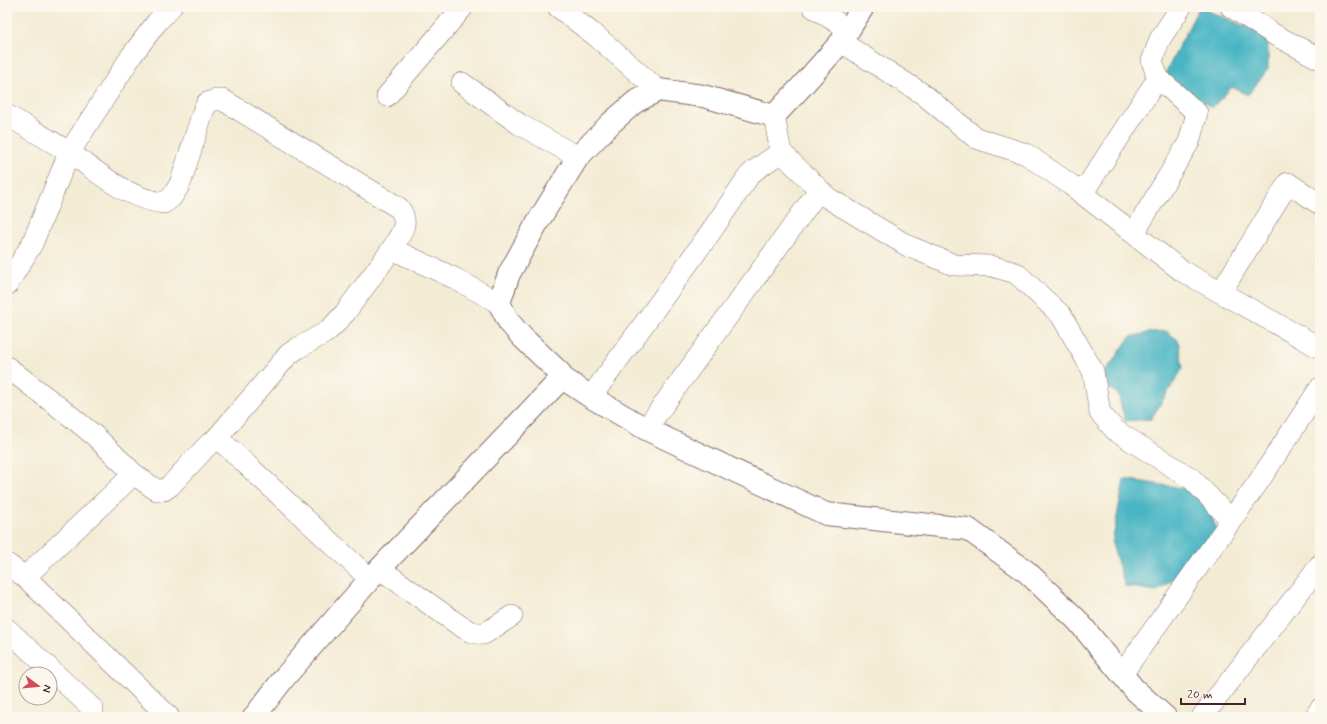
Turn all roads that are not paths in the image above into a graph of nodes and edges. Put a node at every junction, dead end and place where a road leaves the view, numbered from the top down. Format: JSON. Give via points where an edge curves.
{"nodes":[{"id":1,"x":171,"y":7,"type":"edge"},
{"id":2,"x":463,"y":7,"type":"edge"},
{"id":3,"x":558,"y":7,"type":"edge"},
{"id":4,"x":813,"y":7,"type":"edge"},
{"id":5,"x":863,"y":7,"type":"edge"},
{"id":6,"x":1181,"y":7,"type":"edge"},
{"id":7,"x":1243,"y":10,"type":"edge"},
{"id":8,"x":845,"y":36,"type":"junction"},
{"id":9,"x":1320,"y":59,"type":"edge"},
{"id":10,"x":1158,"y":78,"type":"junction"},
{"id":11,"x":462,"y":83,"type":"dead end"},
{"id":12,"x":658,"y":90,"type":"junction"},
{"id":13,"x":387,"y":96,"type":"dead end"},
{"id":14,"x":7,"y":115,"type":"edge"},
{"id":15,"x":774,"y":116,"type":"junction"},
{"id":16,"x":781,"y":152,"type":"junction"},
{"id":17,"x":69,"y":153,"type":"junction"},
{"id":18,"x":578,"y":157,"type":"junction"},
{"id":19,"x":819,"y":190,"type":"junction"},
{"id":20,"x":1082,"y":194,"type":"junction"},
{"id":21,"x":1320,"y":204,"type":"edge"},
{"id":22,"x":1134,"y":233,"type":"junction"},
{"id":23,"x":392,"y":249,"type":"junction"},
{"id":24,"x":7,"y":285,"type":"edge"},
{"id":25,"x":1221,"y":292,"type":"junction"},
{"id":26,"x":499,"y":303,"type":"junction"},
{"id":27,"x":1320,"y":348,"type":"edge"},
{"id":28,"x":7,"y":366,"type":"edge"},
{"id":29,"x":561,"y":377,"type":"junction"},
{"id":30,"x":1320,"y":388,"type":"edge"},
{"id":31,"x":592,"y":397,"type":"junction"},
{"id":32,"x":646,"y":429,"type":"junction"},
{"id":33,"x":214,"y":441,"type":"junction"},
{"id":34,"x":134,"y":474,"type":"junction"},
{"id":35,"x":1231,"y":520,"type":"junction"},
{"id":36,"x":7,"y":564,"type":"edge"},
{"id":37,"x":1320,"y":565,"type":"edge"},
{"id":38,"x":375,"y":574,"type":"junction"},
{"id":39,"x":25,"y":577,"type":"junction"},
{"id":40,"x":512,"y":616,"type":"dead end"},
{"id":41,"x":7,"y":630,"type":"edge"},
{"id":42,"x":1122,"y":674,"type":"junction"},
{"id":43,"x":93,"y":709,"type":"dead end"},
{"id":44,"x":1320,"y":709,"type":"edge"},
{"id":45,"x":169,"y":717,"type":"edge"},
{"id":46,"x":254,"y":717,"type":"edge"},
{"id":47,"x":1164,"y":717,"type":"edge"},
{"id":48,"x":1202,"y":717,"type":"edge"},
{"id":49,"x":1315,"y":717,"type":"edge"}],
"edges":[{"from":1,"to":17,"type":"street","via":[[132,56]]},
{"from":2,"to":13,"type":"street"},
{"from":3,"to":12,"type":"street"},
{"from":4,"to":8,"type":"street"},
{"from":5,"to":8,"type":"street"},
{"from":6,"to":10,"type":"street","via":[[1160,39],[1152,61]]},
{"from":7,"to":9,"type":"street","via":[[1275,35]]},
{"from":8,"to":15,"type":"street"},
{"from":8,"to":20,"type":"street","via":[[923,94],[976,138],[1026,154]]},
{"from":10,"to":20,"type":"street"},
{"from":10,"to":22,"type":"street","via":[[1197,113],[1189,142]]},
{"from":11,"to":18,"type":"street","via":[[519,124]]},
{"from":12,"to":15,"type":"street","via":[[703,96]]},
{"from":12,"to":18,"type":"street","via":[[635,102]]},
{"from":14,"to":17,"type":"street"},
{"from":15,"to":16,"type":"street"},
{"from":16,"to":19,"type":"street"},
{"from":16,"to":31,"type":"street","via":[[748,177]]},
{"from":17,"to":23,"type":"street","via":[[123,190],[141,198],[164,202],[172,197],[180,184],[207,103],[223,100],[399,208],[404,215],[403,230]]},
{"from":17,"to":24,"type":"street","via":[[32,244]]},
{"from":18,"to":26,"type":"street","via":[[509,274]]},
{"from":19,"to":32,"type":"street"},
{"from":19,"to":35,"type":"street","via":[[908,246],[954,265],[990,266],[1016,273],[1061,315],[1093,371],[1100,413],[1116,431],[1192,479]]},
{"from":20,"to":22,"type":"street"},
{"from":21,"to":25,"type":"street","via":[[1288,183]]},
{"from":22,"to":25,"type":"street","via":[[1182,271]]},
{"from":23,"to":26,"type":"street","via":[[454,278]]},
{"from":23,"to":33,"type":"street","via":[[334,325],[289,354]]},
{"from":25,"to":27,"type":"street"},
{"from":26,"to":29,"type":"street","via":[[509,322],[560,373]]},
{"from":28,"to":34,"type":"street","via":[[96,437]]},
{"from":29,"to":31,"type":"street"},
{"from":29,"to":38,"type":"street"},
{"from":30,"to":35,"type":"street"},
{"from":31,"to":32,"type":"street"},
{"from":32,"to":42,"type":"street","via":[[826,514],[968,529],[1032,577],[1077,620]]},
{"from":33,"to":34,"type":"street","via":[[164,490],[157,490]]},
{"from":33,"to":38,"type":"street","via":[[232,450]]},
{"from":34,"to":39,"type":"street"},
{"from":35,"to":42,"type":"street"},
{"from":36,"to":39,"type":"street"},
{"from":37,"to":48,"type":"street"},
{"from":38,"to":40,"type":"street","via":[[471,632],[484,634]]},
{"from":38,"to":46,"type":"street","via":[[284,678]]},
{"from":39,"to":45,"type":"street"},
{"from":41,"to":43,"type":"street"},
{"from":42,"to":47,"type":"street"},
{"from":44,"to":49,"type":"street"}]}
